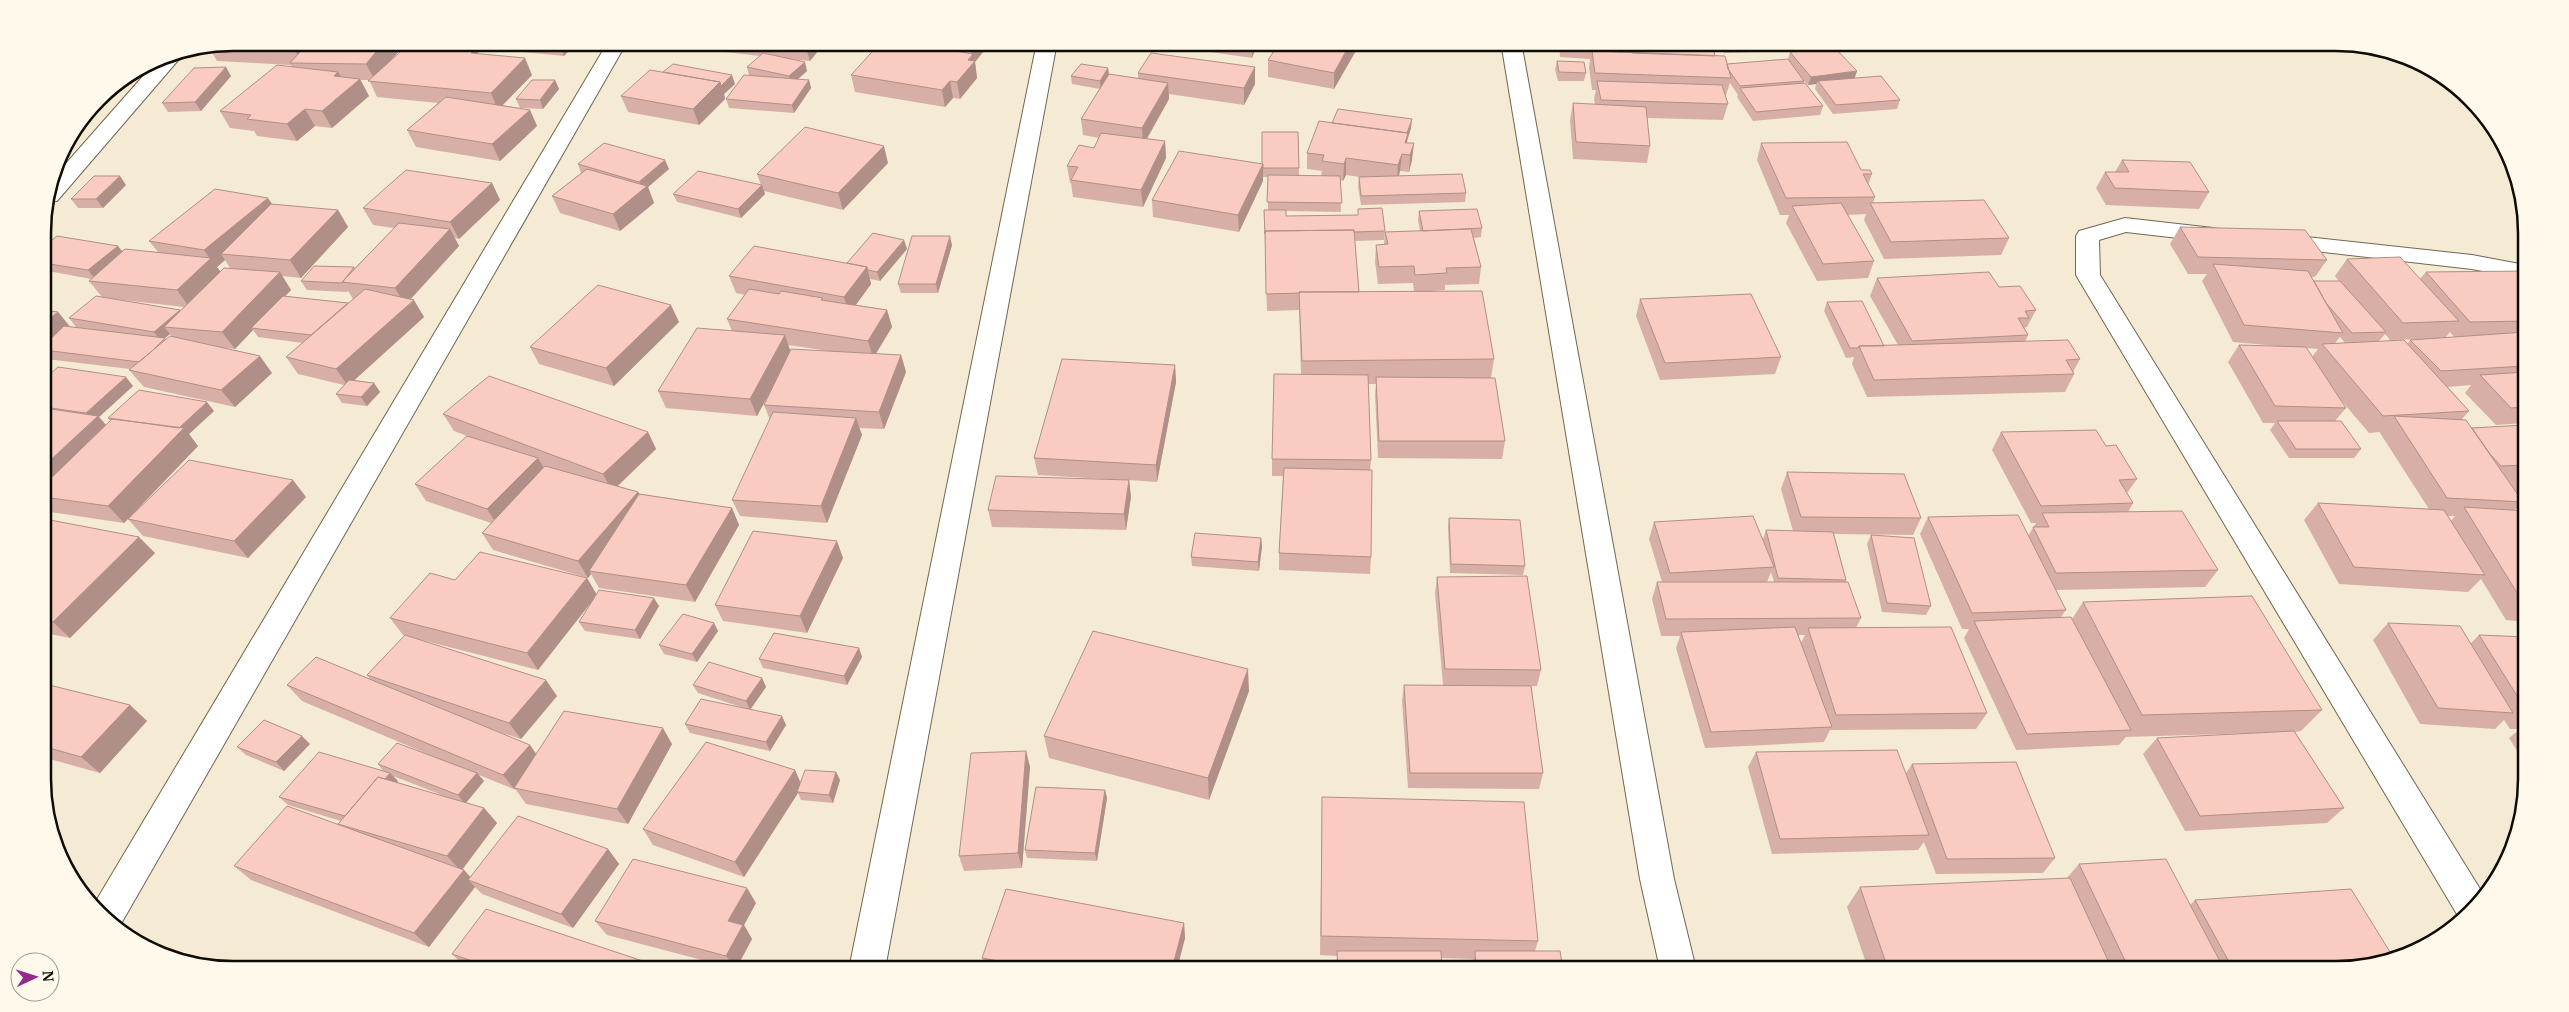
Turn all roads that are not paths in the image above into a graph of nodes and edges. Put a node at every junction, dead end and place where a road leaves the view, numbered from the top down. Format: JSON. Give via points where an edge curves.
{"nodes":[{"id":1,"x":613,"y":51,"type":"edge"},
{"id":2,"x":1045,"y":51,"type":"edge"},
{"id":3,"x":1513,"y":51,"type":"edge"},
{"id":4,"x":163,"y":65,"type":"edge"},
{"id":5,"x":57,"y":188,"type":"edge"},
{"id":6,"x":2518,"y":271,"type":"edge"},
{"id":7,"x":2469,"y":903,"type":"edge"},
{"id":8,"x":109,"y":911,"type":"edge"},
{"id":9,"x":869,"y":961,"type":"edge"},
{"id":10,"x":1676,"y":961,"type":"edge"}],
"edges":[{"from":1,"to":8,"type":"street"},
{"from":2,"to":9,"type":"street"},
{"from":3,"to":10,"type":"street","via":[[1658,879]]},
{"from":4,"to":5,"type":"street"},
{"from":6,"to":7,"type":"street","via":[[2472,262],[2126,225],[2087,236],[2088,275]]}]}
